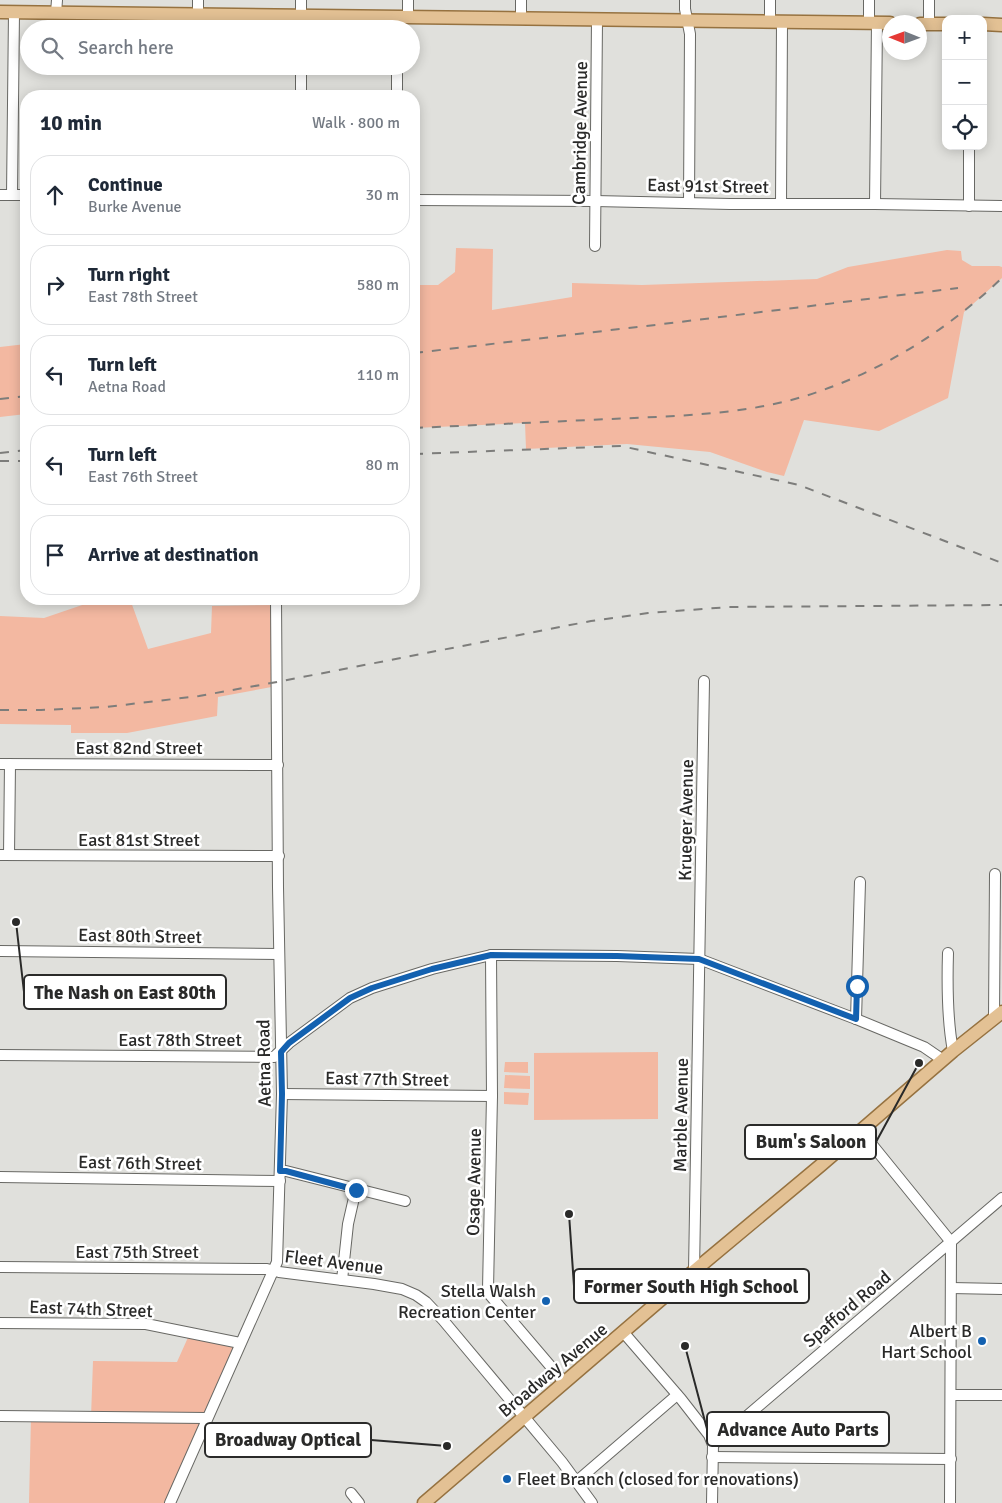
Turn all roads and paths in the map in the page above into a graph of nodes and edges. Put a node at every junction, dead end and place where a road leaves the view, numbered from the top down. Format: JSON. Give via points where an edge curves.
{"nodes":[{"id":1,"x":198,"y":0,"type":"edge"},
{"id":2,"x":301,"y":0,"type":"edge"},
{"id":3,"x":408,"y":0,"type":"edge"},
{"id":4,"x":521,"y":0,"type":"edge"},
{"id":5,"x":685,"y":0,"type":"edge"},
{"id":6,"x":770,"y":0,"type":"edge"},
{"id":7,"x":869,"y":0,"type":"edge"},
{"id":8,"x":929,"y":0,"type":"edge"},
{"id":9,"x":56,"y":6,"type":"edge"},
{"id":10,"x":0,"y":12,"type":"edge"},
{"id":11,"x":14,"y":12,"type":"junction"},
{"id":12,"x":198,"y":14,"type":"junction"},
{"id":13,"x":926,"y":15,"type":"edge"},
{"id":14,"x":520,"y":18,"type":"junction"},
{"id":15,"x":275,"y":20,"type":"edge"},
{"id":16,"x":301,"y":20,"type":"edge"},
{"id":17,"x":402,"y":20,"type":"edge"},
{"id":18,"x":597,"y":20,"type":"junction"},
{"id":19,"x":420,"y":21,"type":"edge"},
{"id":20,"x":688,"y":21,"type":"junction"},
{"id":21,"x":776,"y":22,"type":"junction"},
{"id":22,"x":878,"y":23,"type":"edge"},
{"id":23,"x":927,"y":24,"type":"edge"},
{"id":24,"x":942,"y":24,"type":"edge"},
{"id":25,"x":987,"y":24,"type":"edge"},
{"id":26,"x":1002,"y":25,"type":"edge"},
{"id":27,"x":301,"y":75,"type":"edge"},
{"id":28,"x":398,"y":75,"type":"edge"},
{"id":29,"x":301,"y":90,"type":"edge"},
{"id":30,"x":397,"y":90,"type":"edge"},
{"id":31,"x":969,"y":150,"type":"edge"},
{"id":32,"x":0,"y":195,"type":"edge"},
{"id":33,"x":12,"y":195,"type":"junction"},
{"id":34,"x":20,"y":195,"type":"edge"},
{"id":35,"x":420,"y":200,"type":"edge"},
{"id":36,"x":595,"y":200,"type":"junction"},
{"id":37,"x":689,"y":202,"type":"junction"},
{"id":38,"x":781,"y":204,"type":"junction"},
{"id":39,"x":875,"y":204,"type":"junction"},
{"id":40,"x":969,"y":206,"type":"junction"},
{"id":41,"x":1002,"y":206,"type":"edge"},
{"id":42,"x":595,"y":246,"type":"dead end"},
{"id":43,"x":276,"y":605,"type":"edge"},
{"id":44,"x":704,"y":681,"type":"dead end"},
{"id":45,"x":5,"y":764,"type":"edge"},
{"id":46,"x":278,"y":765,"type":"junction"},
{"id":47,"x":5,"y":855,"type":"edge"},
{"id":48,"x":278,"y":856,"type":"junction"},
{"id":49,"x":995,"y":874,"type":"dead end"},
{"id":50,"x":860,"y":882,"type":"dead end"},
{"id":51,"x":0,"y":951,"type":"edge"},
{"id":52,"x":948,"y":953,"type":"dead end"},
{"id":53,"x":279,"y":954,"type":"junction"},
{"id":54,"x":491,"y":955,"type":"junction"},
{"id":55,"x":699,"y":959,"type":"junction"},
{"id":56,"x":998,"y":1015,"type":"edge"},
{"id":57,"x":856,"y":1019,"type":"junction"},
{"id":58,"x":953,"y":1051,"type":"junction"},
{"id":59,"x":281,"y":1052,"type":"junction"},
{"id":60,"x":0,"y":1055,"type":"edge"},
{"id":61,"x":943,"y":1060,"type":"junction"},
{"id":62,"x":282,"y":1094,"type":"junction"},
{"id":63,"x":492,"y":1096,"type":"junction"},
{"id":64,"x":861,"y":1131,"type":"junction"},
{"id":65,"x":0,"y":1176,"type":"edge"},
{"id":66,"x":280,"y":1176,"type":"junction"},
{"id":67,"x":356,"y":1190,"type":"junction"},
{"id":68,"x":1002,"y":1198,"type":"edge"},
{"id":69,"x":404,"y":1201,"type":"dead end"},
{"id":70,"x":951,"y":1242,"type":"junction"},
{"id":71,"x":0,"y":1267,"type":"edge"},
{"id":72,"x":274,"y":1271,"type":"junction"},
{"id":73,"x":694,"y":1271,"type":"junction"},
{"id":74,"x":342,"y":1280,"type":"junction"},
{"id":75,"x":951,"y":1288,"type":"junction"},
{"id":76,"x":1002,"y":1289,"type":"edge"},
{"id":77,"x":0,"y":1323,"type":"edge"},
{"id":78,"x":624,"y":1333,"type":"junction"},
{"id":79,"x":240,"y":1343,"type":"junction"},
{"id":80,"x":564,"y":1382,"type":"junction"},
{"id":81,"x":676,"y":1395,"type":"junction"},
{"id":82,"x":951,"y":1395,"type":"junction"},
{"id":83,"x":1002,"y":1395,"type":"edge"},
{"id":84,"x":0,"y":1416,"type":"edge"},
{"id":85,"x":524,"y":1416,"type":"junction"},
{"id":86,"x":207,"y":1418,"type":"junction"},
{"id":87,"x":713,"y":1444,"type":"junction"},
{"id":88,"x":712,"y":1457,"type":"junction"},
{"id":89,"x":951,"y":1459,"type":"junction"},
{"id":90,"x":577,"y":1481,"type":"junction"},
{"id":91,"x":351,"y":1494,"type":"dead end"},
{"id":92,"x":170,"y":1503,"type":"edge"},
{"id":93,"x":359,"y":1503,"type":"edge"},
{"id":94,"x":424,"y":1503,"type":"edge"},
{"id":95,"x":592,"y":1503,"type":"edge"},
{"id":96,"x":712,"y":1503,"type":"edge"},
{"id":97,"x":950,"y":1503,"type":"edge"}],
"edges":[{"from":1,"to":12,"type":"street"},
{"from":2,"to":16,"type":"street"},
{"from":3,"to":17,"type":"street"},
{"from":4,"to":14,"type":"street"},
{"from":5,"to":20,"type":"street"},
{"from":6,"to":21,"type":"street"},
{"from":7,"to":22,"type":"street"},
{"from":8,"to":13,"type":"street"},
{"from":9,"to":11,"type":"main road"},
{"from":9,"to":12,"type":"main road"},
{"from":10,"to":11,"type":"main road"},
{"from":11,"to":33,"type":"street"},
{"from":12,"to":15,"type":"main road"},
{"from":14,"to":18,"type":"main road"},
{"from":14,"to":19,"type":"main road"},
{"from":18,"to":20,"type":"main road"},
{"from":18,"to":36,"type":"street","name":"Cambridge Avenue"},
{"from":20,"to":21,"type":"main road"},
{"from":20,"to":37,"type":"street"},
{"from":21,"to":22,"type":"main road"},
{"from":21,"to":38,"type":"street"},
{"from":22,"to":39,"type":"street"},
{"from":23,"to":24,"type":"main road"},
{"from":25,"to":26,"type":"main road"},
{"from":27,"to":29,"type":"street"},
{"from":28,"to":30,"type":"street"},
{"from":31,"to":40,"type":"street"},
{"from":32,"to":33,"type":"street"},
{"from":33,"to":34,"type":"street"},
{"from":35,"to":36,"type":"street","name":"East 91st Street"},
{"from":36,"to":37,"type":"street","name":"East 91st Street"},
{"from":36,"to":42,"type":"street","name":"Cambridge Avenue"},
{"from":37,"to":38,"type":"street","name":"East 91st Street"},
{"from":38,"to":39,"type":"street","name":"East 91st Street"},
{"from":39,"to":40,"type":"street","name":"East 91st Street"},
{"from":40,"to":41,"type":"street","name":"East 91st Street"},
{"from":43,"to":46,"type":"street","name":"Aetna Road"},
{"from":44,"to":55,"type":"street","name":"Krueger Avenue"},
{"from":45,"to":46,"type":"street","name":"East 82nd Street"},
{"from":45,"to":47,"type":"street"},
{"from":46,"to":48,"type":"street","name":"Aetna Road"},
{"from":47,"to":48,"type":"street","name":"East 81st Street"},
{"from":48,"to":53,"type":"street","name":"Aetna Road"},
{"from":49,"to":56,"type":"street"},
{"from":50,"to":57,"type":"street"},
{"from":51,"to":53,"type":"street","name":"East 80th Street"},
{"from":52,"to":58,"type":"street","via":[[947,986]]},
{"from":53,"to":59,"type":"street","name":"Aetna Road"},
{"from":54,"to":55,"type":"street"},
{"from":54,"to":59,"type":"street","via":[[432,969],[350,998]]},
{"from":54,"to":63,"type":"street","name":"Osage Avenue"},
{"from":55,"to":57,"type":"street"},
{"from":55,"to":73,"type":"street","name":"Marble Avenue"},
{"from":56,"to":58,"type":"main road","name":"Broadway Avenue"},
{"from":57,"to":61,"type":"street","via":[[924,1047]]},
{"from":58,"to":61,"type":"main road","name":"Broadway Avenue"},
{"from":59,"to":60,"type":"street","name":"East 78th Street","via":[[274,1057]]},
{"from":59,"to":62,"type":"street","name":"Aetna Road"},
{"from":61,"to":64,"type":"main road","name":"Broadway Avenue"},
{"from":62,"to":63,"type":"street","name":"East 77th Street"},
{"from":62,"to":66,"type":"street","name":"Aetna Road"},
{"from":63,"to":80,"type":"street","name":"Osage Avenue","via":[[488,1289]]},
{"from":64,"to":70,"type":"street"},
{"from":64,"to":73,"type":"main road","name":"Broadway Avenue"},
{"from":65,"to":66,"type":"street","name":"East 76th Street"},
{"from":66,"to":67,"type":"street","name":"East 76th Street","via":[[286,1171]]},
{"from":66,"to":72,"type":"street","name":"Aetna Road"},
{"from":67,"to":69,"type":"street","name":"East 76th Street"},
{"from":67,"to":74,"type":"street","via":[[348,1224]]},
{"from":68,"to":70,"type":"street","name":"Spafford Road"},
{"from":70,"to":75,"type":"street"},
{"from":70,"to":87,"type":"street","name":"Spafford Road"},
{"from":71,"to":72,"type":"street","name":"East 75th Street"},
{"from":72,"to":74,"type":"street","name":"Fleet Avenue"},
{"from":72,"to":79,"type":"street","name":"Aetna Road"},
{"from":73,"to":78,"type":"main road","name":"Broadway Avenue"},
{"from":74,"to":85,"type":"street","name":"Fleet Avenue","via":[[394,1287],[426,1302]]},
{"from":75,"to":76,"type":"street"},
{"from":75,"to":82,"type":"street"},
{"from":77,"to":79,"type":"street","name":"East 74th Street","via":[[146,1324]]},
{"from":78,"to":80,"type":"main road","name":"Broadway Avenue"},
{"from":78,"to":81,"type":"street"},
{"from":79,"to":86,"type":"street","name":"Aetna Road"},
{"from":80,"to":85,"type":"main road","name":"Broadway Avenue"},
{"from":81,"to":87,"type":"street"},
{"from":81,"to":90,"type":"street"},
{"from":82,"to":83,"type":"street"},
{"from":82,"to":89,"type":"street"},
{"from":84,"to":86,"type":"street"},
{"from":85,"to":90,"type":"street","name":"Fleet Avenue"},
{"from":85,"to":94,"type":"main road","name":"Broadway Avenue"},
{"from":86,"to":92,"type":"street","name":"Aetna Road"},
{"from":87,"to":88,"type":"street"},
{"from":88,"to":89,"type":"street"},
{"from":88,"to":96,"type":"street"},
{"from":89,"to":97,"type":"street"},
{"from":90,"to":95,"type":"street","name":"Fleet Avenue"},
{"from":91,"to":93,"type":"street"}]}
